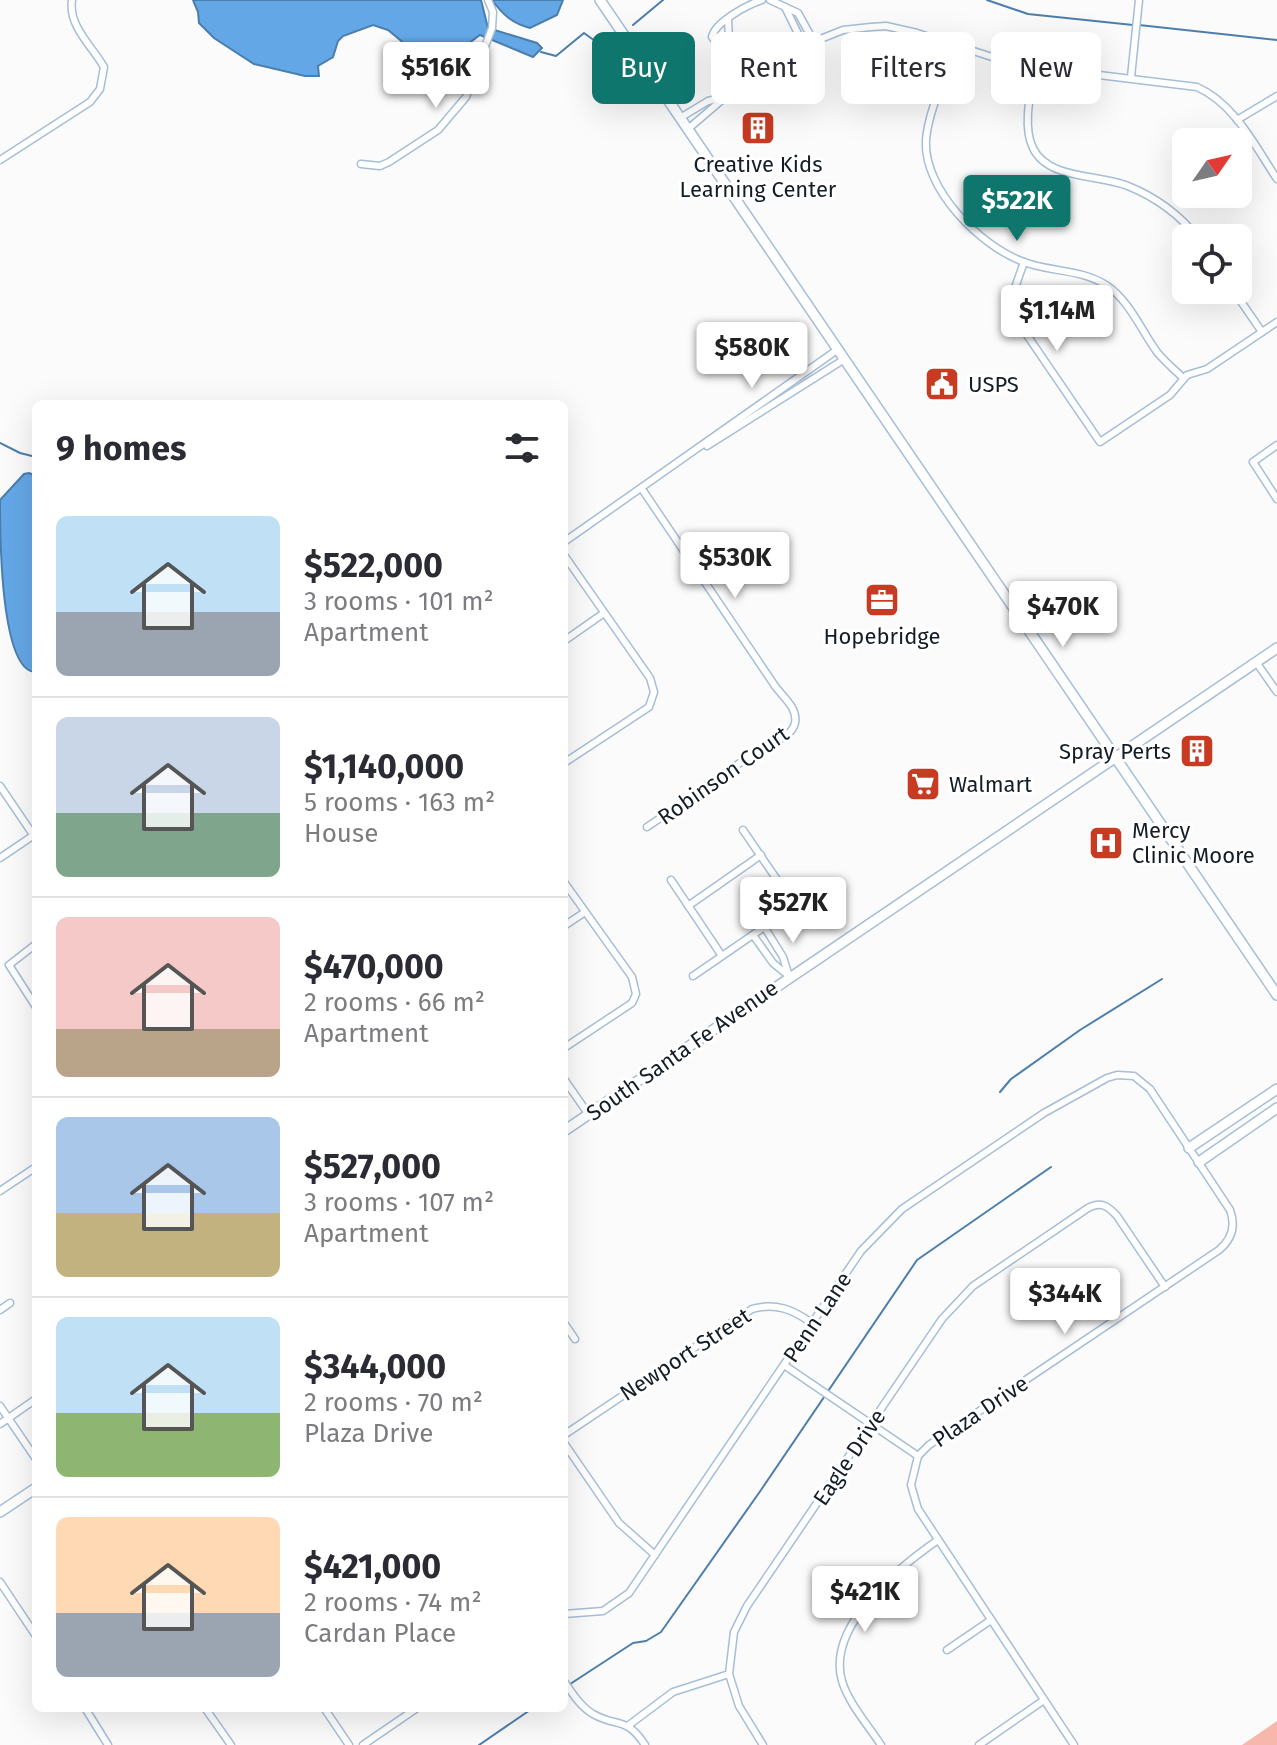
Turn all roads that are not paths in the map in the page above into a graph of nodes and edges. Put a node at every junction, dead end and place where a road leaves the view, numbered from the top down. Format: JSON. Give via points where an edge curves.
{"nodes":[{"id":1,"x":72,"y":0,"type":"edge"},
{"id":2,"x":488,"y":0,"type":"edge"},
{"id":3,"x":600,"y":0,"type":"edge"},
{"id":4,"x":762,"y":0,"type":"edge"},
{"id":5,"x":770,"y":0,"type":"edge"},
{"id":6,"x":1139,"y":0,"type":"edge"},
{"id":7,"x":785,"y":7,"type":"junction"},
{"id":8,"x":728,"y":20,"type":"dead end"},
{"id":9,"x":797,"y":32,"type":"edge"},
{"id":10,"x":809,"y":32,"type":"edge"},
{"id":11,"x":913,"y":32,"type":"edge"},
{"id":12,"x":825,"y":37,"type":"edge"},
{"id":13,"x":1101,"y":74,"type":"edge"},
{"id":14,"x":1131,"y":77,"type":"junction"},
{"id":15,"x":1277,"y":96,"type":"edge"},
{"id":16,"x":711,"y":100,"type":"edge"},
{"id":17,"x":717,"y":104,"type":"edge"},
{"id":18,"x":937,"y":104,"type":"edge"},
{"id":19,"x":1031,"y":104,"type":"edge"},
{"id":20,"x":680,"y":118,"type":"junction"},
{"id":21,"x":1237,"y":120,"type":"junction"},
{"id":22,"x":688,"y":129,"type":"junction"},
{"id":23,"x":0,"y":160,"type":"edge"},
{"id":24,"x":361,"y":164,"type":"dead end"},
{"id":25,"x":1277,"y":179,"type":"edge"},
{"id":26,"x":1186,"y":224,"type":"edge"},
{"id":27,"x":1024,"y":262,"type":"junction"},
{"id":28,"x":1243,"y":304,"type":"edge"},
{"id":29,"x":1277,"y":322,"type":"edge"},
{"id":30,"x":1262,"y":332,"type":"junction"},
{"id":31,"x":837,"y":350,"type":"junction"},
{"id":32,"x":843,"y":360,"type":"junction"},
{"id":33,"x":1183,"y":378,"type":"junction"},
{"id":34,"x":1277,"y":445,"type":"edge"},
{"id":35,"x":687,"y":458,"type":"junction"},
{"id":36,"x":642,"y":489,"type":"junction"},
{"id":37,"x":1277,"y":499,"type":"edge"},
{"id":38,"x":568,"y":539,"type":"edge"},
{"id":39,"x":568,"y":561,"type":"edge"},
{"id":40,"x":604,"y":613,"type":"junction"},
{"id":41,"x":568,"y":638,"type":"edge"},
{"id":42,"x":1277,"y":648,"type":"edge"},
{"id":43,"x":1256,"y":662,"type":"junction"},
{"id":44,"x":1277,"y":692,"type":"edge"},
{"id":45,"x":1117,"y":758,"type":"junction"},
{"id":46,"x":568,"y":760,"type":"edge"},
{"id":47,"x":0,"y":786,"type":"edge"},
{"id":48,"x":647,"y":827,"type":"dead end"},
{"id":49,"x":743,"y":830,"type":"dead end"},
{"id":50,"x":32,"y":833,"type":"edge"},
{"id":51,"x":32,"y":839,"type":"edge"},
{"id":52,"x":761,"y":855,"type":"junction"},
{"id":53,"x":0,"y":858,"type":"edge"},
{"id":54,"x":671,"y":880,"type":"dead end"},
{"id":55,"x":824,"y":886,"type":"dead end"},
{"id":56,"x":568,"y":888,"type":"edge"},
{"id":57,"x":688,"y":906,"type":"junction"},
{"id":58,"x":795,"y":906,"type":"junction"},
{"id":59,"x":585,"y":912,"type":"junction"},
{"id":60,"x":568,"y":923,"type":"edge"},
{"id":61,"x":765,"y":928,"type":"junction"},
{"id":62,"x":753,"y":935,"type":"junction"},
{"id":63,"x":32,"y":947,"type":"edge"},
{"id":64,"x":722,"y":956,"type":"junction"},
{"id":65,"x":693,"y":976,"type":"dead end"},
{"id":66,"x":789,"y":976,"type":"junction"},
{"id":67,"x":1277,"y":995,"type":"edge"},
{"id":68,"x":32,"y":1001,"type":"edge"},
{"id":69,"x":568,"y":1045,"type":"edge"},
{"id":70,"x":568,"y":1085,"type":"edge"},
{"id":71,"x":1277,"y":1089,"type":"edge"},
{"id":72,"x":1277,"y":1108,"type":"edge"},
{"id":73,"x":589,"y":1115,"type":"junction"},
{"id":74,"x":568,"y":1128,"type":"edge"},
{"id":75,"x":1189,"y":1148,"type":"junction"},
{"id":76,"x":1199,"y":1162,"type":"junction"},
{"id":77,"x":32,"y":1173,"type":"edge"},
{"id":78,"x":0,"y":1191,"type":"edge"},
{"id":79,"x":1165,"y":1287,"type":"junction"},
{"id":80,"x":10,"y":1303,"type":"dead end"},
{"id":81,"x":0,"y":1310,"type":"edge"},
{"id":82,"x":812,"y":1323,"type":"junction"},
{"id":83,"x":568,"y":1329,"type":"edge"},
{"id":84,"x":575,"y":1339,"type":"dead end"},
{"id":85,"x":784,"y":1365,"type":"junction"},
{"id":86,"x":32,"y":1402,"type":"edge"},
{"id":87,"x":0,"y":1406,"type":"edge"},
{"id":88,"x":8,"y":1418,"type":"junction"},
{"id":89,"x":871,"y":1423,"type":"junction"},
{"id":90,"x":0,"y":1424,"type":"edge"},
{"id":91,"x":568,"y":1432,"type":"edge"},
{"id":92,"x":568,"y":1449,"type":"edge"},
{"id":93,"x":32,"y":1453,"type":"edge"},
{"id":94,"x":918,"y":1456,"type":"junction"},
{"id":95,"x":32,"y":1491,"type":"edge"},
{"id":96,"x":0,"y":1512,"type":"edge"},
{"id":97,"x":938,"y":1540,"type":"junction"},
{"id":98,"x":655,"y":1555,"type":"junction"},
{"id":99,"x":0,"y":1582,"type":"edge"},
{"id":100,"x":568,"y":1614,"type":"edge"},
{"id":101,"x":991,"y":1620,"type":"junction"},
{"id":102,"x":32,"y":1630,"type":"edge"},
{"id":103,"x":947,"y":1650,"type":"dead end"},
{"id":104,"x":729,"y":1674,"type":"junction"},
{"id":105,"x":568,"y":1687,"type":"edge"},
{"id":106,"x":1044,"y":1700,"type":"junction"},
{"id":107,"x":87,"y":1712,"type":"edge"},
{"id":108,"x":208,"y":1712,"type":"edge"},
{"id":109,"x":327,"y":1712,"type":"edge"},
{"id":110,"x":411,"y":1712,"type":"edge"},
{"id":111,"x":629,"y":1725,"type":"junction"},
{"id":112,"x":108,"y":1745,"type":"edge"},
{"id":113,"x":231,"y":1745,"type":"edge"},
{"id":114,"x":349,"y":1745,"type":"edge"},
{"id":115,"x":363,"y":1745,"type":"edge"},
{"id":116,"x":645,"y":1745,"type":"edge"},
{"id":117,"x":763,"y":1745,"type":"edge"},
{"id":118,"x":881,"y":1745,"type":"edge"},
{"id":119,"x":979,"y":1745,"type":"edge"},
{"id":120,"x":1074,"y":1745,"type":"edge"}],
"edges":[{"from":1,"to":23,"type":"street","via":[[74,23],[104,67],[100,89],[80,110]]},
{"from":2,"to":24,"type":"street","via":[[492,28],[466,97],[438,130],[389,162]]},
{"from":3,"to":20,"type":"main road"},
{"from":4,"to":8,"type":"street"},
{"from":5,"to":7,"type":"street"},
{"from":6,"to":14,"type":"street"},
{"from":7,"to":9,"type":"street"},
{"from":7,"to":10,"type":"street","via":[[793,9]]},
{"from":11,"to":12,"type":"street","via":[[886,26],[843,30]]},
{"from":13,"to":14,"type":"street"},
{"from":14,"to":21,"type":"street","via":[[1197,87],[1223,102]]},
{"from":15,"to":21,"type":"street"},
{"from":16,"to":20,"type":"street"},
{"from":17,"to":22,"type":"street"},
{"from":18,"to":27,"type":"street","via":[[927,132],[929,167],[967,225]]},
{"from":19,"to":26,"type":"street","via":[[1028,131],[1041,160],[1138,190]]},
{"from":20,"to":22,"type":"main road"},
{"from":21,"to":25,"type":"street"},
{"from":22,"to":31,"type":"main road"},
{"from":27,"to":33,"type":"street","via":[[1108,286]]},
{"from":27,"to":33,"type":"street","via":[[1011,299],[1016,319],[1100,442],[1170,395]]},
{"from":28,"to":30,"type":"street"},
{"from":29,"to":30,"type":"street"},
{"from":30,"to":33,"type":"street","via":[[1207,369]]},
{"from":31,"to":32,"type":"main road"},
{"from":31,"to":35,"type":"street"},
{"from":32,"to":35,"type":"street"},
{"from":32,"to":45,"type":"main road"},
{"from":34,"to":37,"type":"street","via":[[1253,462]]},
{"from":35,"to":36,"type":"street"},
{"from":36,"to":38,"type":"street"},
{"from":36,"to":48,"type":"street","name":"Robinson Court","via":[[792,707],[796,722],[789,734]]},
{"from":39,"to":40,"type":"street"},
{"from":40,"to":41,"type":"street"},
{"from":40,"to":46,"type":"street","via":[[650,678],[653,697],[649,707]]},
{"from":42,"to":43,"type":"main road","name":"South Santa Fe Avenue"},
{"from":43,"to":44,"type":"street"},
{"from":43,"to":45,"type":"main road","name":"South Santa Fe Avenue"},
{"from":45,"to":66,"type":"main road","name":"South Santa Fe Avenue"},
{"from":45,"to":67,"type":"main road"},
{"from":47,"to":50,"type":"street"},
{"from":49,"to":52,"type":"street"},
{"from":51,"to":53,"type":"street"},
{"from":52,"to":57,"type":"street"},
{"from":52,"to":58,"type":"street"},
{"from":54,"to":57,"type":"street"},
{"from":55,"to":58,"type":"street"},
{"from":56,"to":59,"type":"street"},
{"from":57,"to":64,"type":"street"},
{"from":58,"to":61,"type":"street"},
{"from":59,"to":60,"type":"street"},
{"from":59,"to":69,"type":"street","via":[[632,977],[636,994],[626,1007]]},
{"from":61,"to":62,"type":"street"},
{"from":61,"to":66,"type":"street"},
{"from":62,"to":64,"type":"street"},
{"from":62,"to":66,"type":"street"},
{"from":63,"to":68,"type":"street","via":[[9,965]]},
{"from":64,"to":65,"type":"street"},
{"from":66,"to":73,"type":"main road","name":"South Santa Fe Avenue"},
{"from":70,"to":73,"type":"street"},
{"from":71,"to":75,"type":"main road"},
{"from":72,"to":76,"type":"main road"},
{"from":73,"to":74,"type":"main road","name":"South Santa Fe Avenue"},
{"from":75,"to":76,"type":"street"},
{"from":75,"to":82,"type":"street","name":"Penn Lane","via":[[1144,1082],[1130,1075],[1107,1078],[1044,1113],[902,1209],[868,1242]]},
{"from":76,"to":79,"type":"street","name":"Plaza Drive","via":[[1230,1210],[1233,1227],[1225,1245]]},
{"from":77,"to":78,"type":"street"},
{"from":79,"to":89,"type":"street","name":"Eagle Drive","via":[[1117,1216],[1104,1205],[1088,1208],[959,1299]]},
{"from":79,"to":94,"type":"street","name":"Plaza Drive"},
{"from":80,"to":81,"type":"street"},
{"from":82,"to":85,"type":"street","name":"Penn Lane"},
{"from":82,"to":91,"type":"street","name":"Newport Street","via":[[777,1306],[752,1309]]},
{"from":83,"to":84,"type":"street"},
{"from":85,"to":89,"type":"street"},
{"from":85,"to":98,"type":"street","name":"Penn Lane"},
{"from":86,"to":88,"type":"street"},
{"from":87,"to":88,"type":"street"},
{"from":88,"to":90,"type":"street"},
{"from":88,"to":93,"type":"street"},
{"from":89,"to":94,"type":"street"},
{"from":89,"to":104,"type":"street","name":"Eagle Drive","via":[[740,1618]]},
{"from":92,"to":98,"type":"street","via":[[619,1523]]},
{"from":94,"to":97,"type":"street","via":[[912,1493]]},
{"from":95,"to":96,"type":"main road"},
{"from":97,"to":101,"type":"street"},
{"from":97,"to":118,"type":"street","via":[[881,1585],[842,1647],[844,1687]]},
{"from":98,"to":100,"type":"street","name":"Penn Lane","via":[[618,1603],[596,1613]]},
{"from":99,"to":102,"type":"street"},
{"from":101,"to":103,"type":"street"},
{"from":101,"to":106,"type":"street"},
{"from":104,"to":111,"type":"street","via":[[673,1692]]},
{"from":104,"to":117,"type":"street","via":[[739,1706]]},
{"from":105,"to":111,"type":"street","via":[[591,1713]]},
{"from":106,"to":119,"type":"street"},
{"from":106,"to":120,"type":"street"},
{"from":107,"to":112,"type":"street"},
{"from":108,"to":113,"type":"street"},
{"from":109,"to":114,"type":"street"},
{"from":110,"to":115,"type":"street"},
{"from":111,"to":116,"type":"street"}]}
